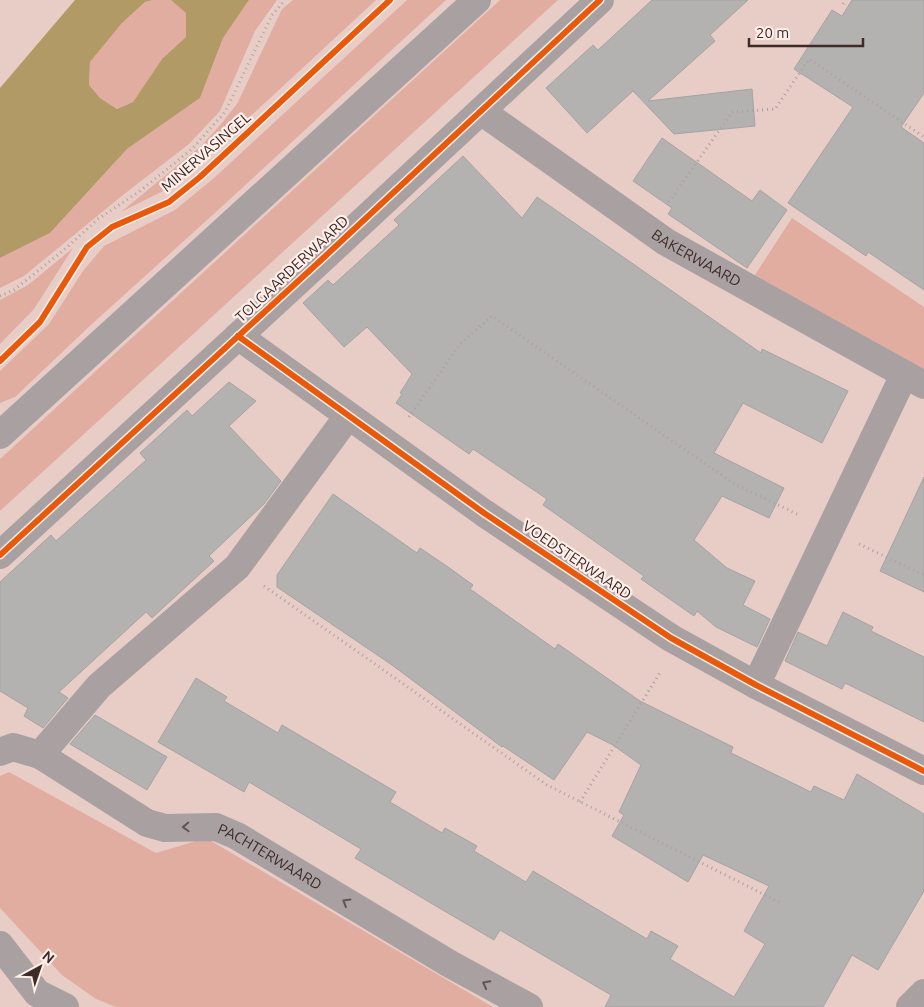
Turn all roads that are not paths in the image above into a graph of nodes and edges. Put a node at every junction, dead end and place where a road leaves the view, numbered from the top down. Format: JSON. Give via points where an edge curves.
{"nodes":[{"id":1,"x":476,"y":0,"type":"edge"},
{"id":2,"x":600,"y":0,"type":"edge"},
{"id":3,"x":481,"y":111,"type":"junction"},
{"id":4,"x":238,"y":336,"type":"junction"},
{"id":5,"x":914,"y":380,"type":"edge"},
{"id":6,"x":348,"y":416,"type":"junction"},
{"id":7,"x":0,"y":435,"type":"edge"},
{"id":8,"x":0,"y":555,"type":"edge"},
{"id":9,"x":756,"y":685,"type":"junction"},
{"id":10,"x":0,"y":752,"type":"edge"},
{"id":11,"x":40,"y":754,"type":"junction"},
{"id":12,"x":924,"y":771,"type":"edge"},
{"id":13,"x":0,"y":945,"type":"edge"},
{"id":14,"x":924,"y":993,"type":"edge"},
{"id":15,"x":31,"y":1000,"type":"edge"},
{"id":16,"x":65,"y":1007,"type":"edge"},
{"id":17,"x":529,"y":1007,"type":"edge"},
{"id":18,"x":910,"y":1007,"type":"edge"}],
"edges":[{"from":1,"to":7,"type":"street"},
{"from":2,"to":3,"type":"street","name":"TOLGAARDERWAARD"},
{"from":3,"to":4,"type":"street","name":"TOLGAARDERWAARD"},
{"from":3,"to":5,"type":"street","name":"BAKERWAARD","via":[[666,242]]},
{"from":4,"to":6,"type":"street","name":"VOEDSTERWAARD"},
{"from":4,"to":8,"type":"street","name":"TOLGAARDERWAARD"},
{"from":5,"to":9,"type":"street","via":[[830,530]]},
{"from":6,"to":9,"type":"street","name":"VOEDSTERWAARD","via":[[484,513],[678,643]]},
{"from":6,"to":11,"type":"street","via":[[237,567],[99,686]]},
{"from":9,"to":12,"type":"street","name":"VOEDSTERWAARD"},
{"from":10,"to":11,"type":"street","name":"PACHTERWAARD","via":[[13,747]]},
{"from":17,"to":11,"type":"street","name":"PACHTERWAARD","one_way":true,"via":[[450,964],[238,836],[216,826],[165,828],[147,823]]},
{"from":13,"to":15,"type":"street"},
{"from":14,"to":18,"type":"street"},
{"from":15,"to":16,"type":"street"}]}
